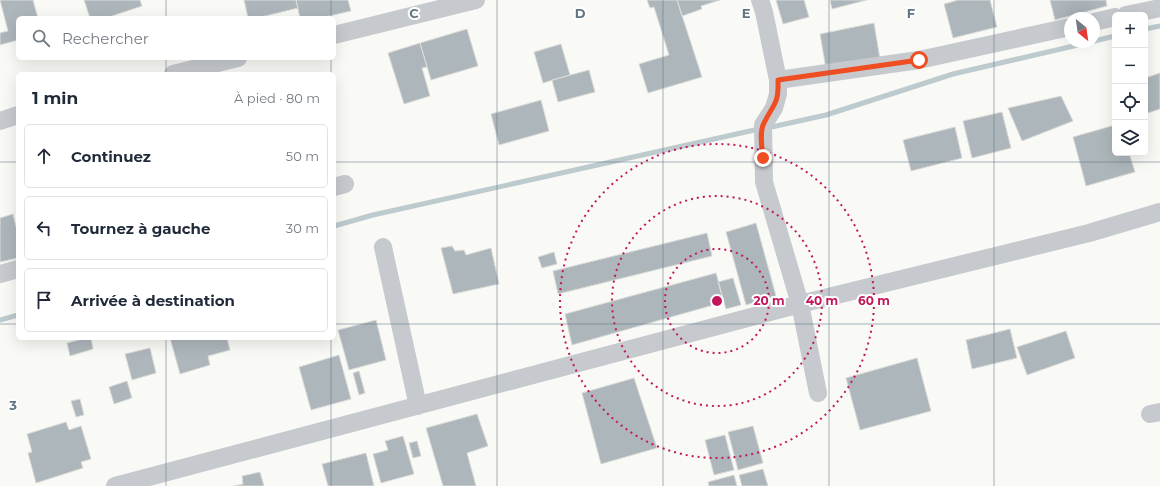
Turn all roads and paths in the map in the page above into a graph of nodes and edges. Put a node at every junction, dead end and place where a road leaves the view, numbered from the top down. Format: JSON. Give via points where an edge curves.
{"nodes":[{"id":1,"x":476,"y":0,"type":"edge"},
{"id":2,"x":760,"y":0,"type":"edge"},
{"id":3,"x":1160,"y":8,"type":"edge"},
{"id":4,"x":1141,"y":12,"type":"edge"},
{"id":5,"x":1112,"y":18,"type":"edge"},
{"id":6,"x":1100,"y":21,"type":"edge"},
{"id":7,"x":1064,"y":28,"type":"edge"},
{"id":8,"x":336,"y":35,"type":"edge"},
{"id":9,"x":230,"y":60,"type":"edge"},
{"id":10,"x":181,"y":72,"type":"edge"},
{"id":11,"x":778,"y":80,"type":"junction"},
{"id":12,"x":16,"y":116,"type":"edge"},
{"id":13,"x":0,"y":121,"type":"edge"},
{"id":14,"x":1160,"y":212,"type":"edge"},
{"id":15,"x":383,"y":247,"type":"dead end"},
{"id":16,"x":16,"y":270,"type":"edge"},
{"id":17,"x":0,"y":274,"type":"edge"},
{"id":18,"x":800,"y":304,"type":"junction"},
{"id":19,"x":818,"y":393,"type":"dead end"},
{"id":20,"x":418,"y":406,"type":"junction"},
{"id":21,"x":115,"y":486,"type":"edge"}],
"edges":[{"from":1,"to":8,"type":"street"},
{"from":2,"to":11,"type":"street"},
{"from":3,"to":4,"type":"street"},
{"from":5,"to":6,"type":"street"},
{"from":7,"to":11,"type":"street","via":[[919,60]]},
{"from":9,"to":10,"type":"street"},
{"from":11,"to":18,"type":"street","via":[[774,108],[763,125],[764,182]]},
{"from":12,"to":13,"type":"street"},
{"from":14,"to":18,"type":"street","via":[[1089,233]]},
{"from":15,"to":20,"type":"street"},
{"from":16,"to":17,"type":"street"},
{"from":18,"to":19,"type":"street"},
{"from":18,"to":20,"type":"street"},
{"from":20,"to":21,"type":"street"}]}
